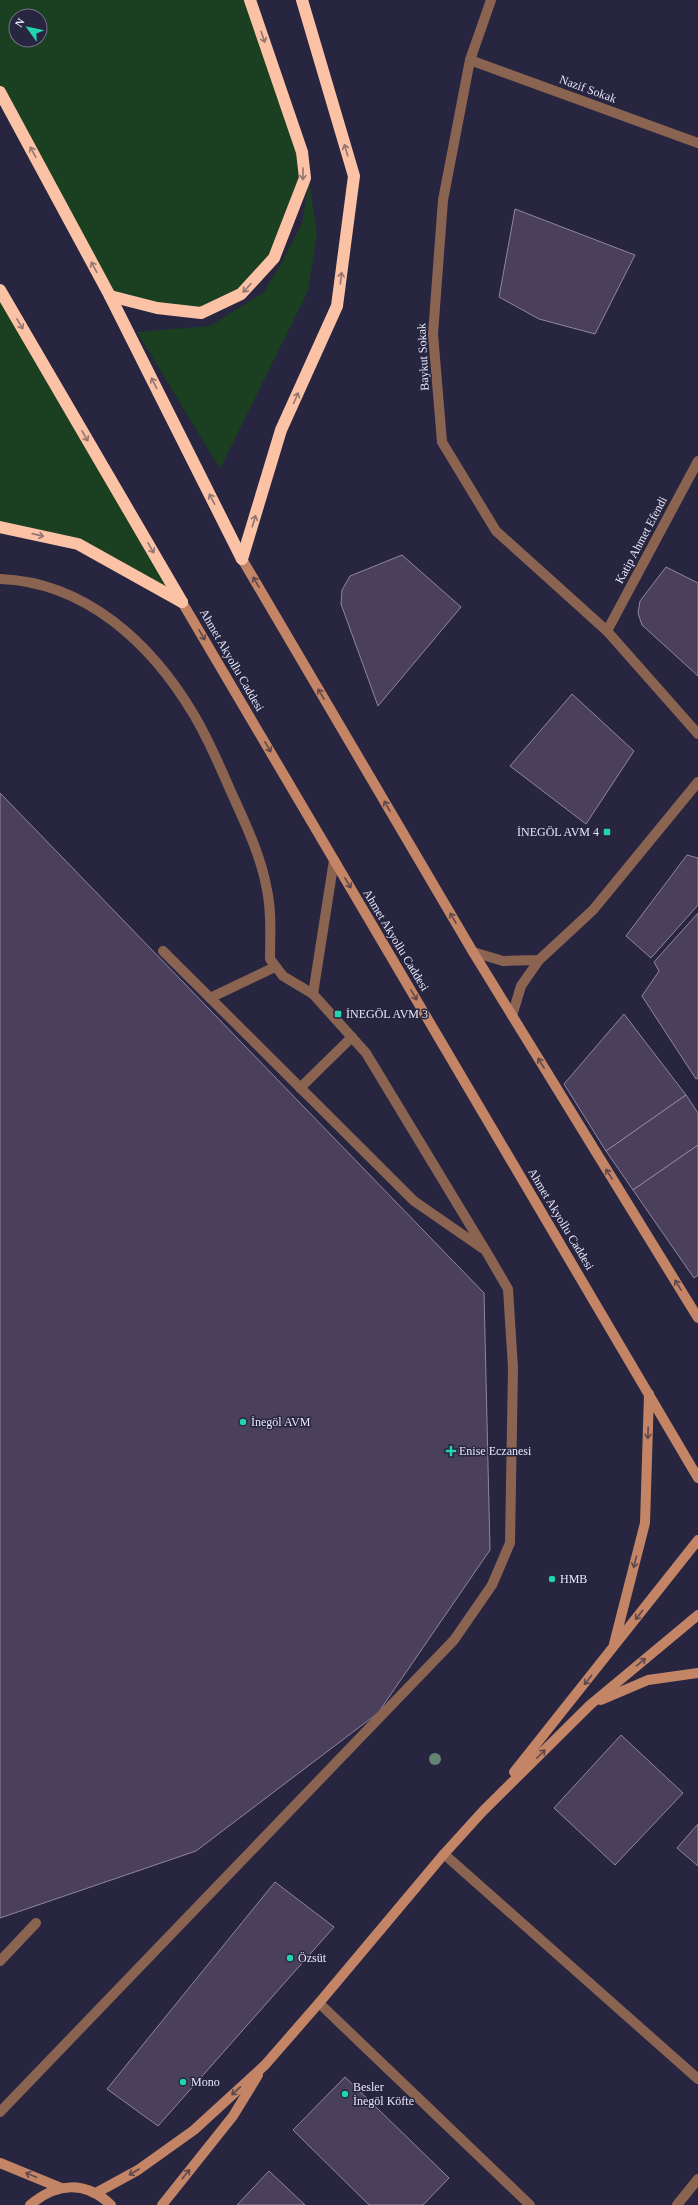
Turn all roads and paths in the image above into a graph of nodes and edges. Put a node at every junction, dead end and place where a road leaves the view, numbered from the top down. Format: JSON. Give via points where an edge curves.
{"nodes":[{"id":1,"x":250,"y":0,"type":"edge"},
{"id":2,"x":302,"y":0,"type":"edge"},
{"id":3,"x":492,"y":0,"type":"edge"},
{"id":4,"x":470,"y":60,"type":"junction"},
{"id":5,"x":0,"y":92,"type":"edge"},
{"id":6,"x":698,"y":143,"type":"edge"},
{"id":7,"x":0,"y":290,"type":"edge"},
{"id":8,"x":110,"y":296,"type":"junction"},
{"id":9,"x":698,"y":460,"type":"edge"},
{"id":10,"x":0,"y":526,"type":"edge"},
{"id":11,"x":242,"y":558,"type":"junction"},
{"id":12,"x":0,"y":579,"type":"edge"},
{"id":13,"x":182,"y":602,"type":"junction"},
{"id":14,"x":607,"y":631,"type":"junction"},
{"id":15,"x":698,"y":734,"type":"edge"},
{"id":16,"x":698,"y":782,"type":"edge"},
{"id":17,"x":334,"y":860,"type":"junction"},
{"id":18,"x":163,"y":951,"type":"dead end"},
{"id":19,"x":473,"y":952,"type":"junction"},
{"id":20,"x":539,"y":960,"type":"junction"},
{"id":21,"x":275,"y":967,"type":"junction"},
{"id":22,"x":313,"y":994,"type":"junction"},
{"id":23,"x":210,"y":998,"type":"junction"},
{"id":24,"x":512,"y":1016,"type":"junction"},
{"id":25,"x":352,"y":1037,"type":"junction"},
{"id":26,"x":300,"y":1088,"type":"junction"},
{"id":27,"x":486,"y":1250,"type":"junction"},
{"id":28,"x":698,"y":1318,"type":"edge"},
{"id":29,"x":649,"y":1394,"type":"junction"},
{"id":30,"x":698,"y":1478,"type":"edge"},
{"id":31,"x":698,"y":1540,"type":"edge"},
{"id":32,"x":698,"y":1615,"type":"edge"},
{"id":33,"x":612,"y":1649,"type":"junction"},
{"id":34,"x":698,"y":1673,"type":"edge"},
{"id":35,"x":590,"y":1705,"type":"junction"},
{"id":36,"x":483,"y":1811,"type":"junction"},
{"id":37,"x":444,"y":1854,"type":"junction"},
{"id":38,"x":36,"y":1923,"type":"dead end"},
{"id":39,"x":0,"y":1961,"type":"edge"},
{"id":40,"x":319,"y":2003,"type":"junction"},
{"id":41,"x":265,"y":2065,"type":"junction"},
{"id":42,"x":698,"y":2079,"type":"edge"},
{"id":43,"x":0,"y":2112,"type":"edge"},
{"id":44,"x":0,"y":2163,"type":"edge"},
{"id":45,"x":698,"y":2179,"type":"edge"},
{"id":46,"x":61,"y":2188,"type":"junction"},
{"id":47,"x":96,"y":2193,"type":"junction"},
{"id":48,"x":30,"y":2205,"type":"edge"},
{"id":49,"x":111,"y":2205,"type":"edge"},
{"id":50,"x":162,"y":2205,"type":"edge"},
{"id":51,"x":530,"y":2205,"type":"edge"},
{"id":52,"x":677,"y":2205,"type":"edge"}],
"edges":[{"from":1,"to":8,"type":"highway","one_way":true,"via":[[302,152],[304,178],[274,258],[241,294],[201,313],[157,308]]},
{"from":11,"to":2,"type":"highway","one_way":true,"via":[[281,430],[337,306],[354,176]]},
{"from":3,"to":4,"type":"street","name":"Baykut Sokak"},
{"from":4,"to":6,"type":"street","name":"Nazif Sokak"},
{"from":4,"to":14,"type":"street","name":"Baykut Sokak","via":[[443,200],[433,334],[442,442],[496,531]]},
{"from":8,"to":5,"type":"highway","one_way":true},
{"from":7,"to":13,"type":"highway","one_way":true},
{"from":11,"to":8,"type":"highway","one_way":true},
{"from":9,"to":14,"type":"street","name":"Katip Ahmet Efendi"},
{"from":10,"to":13,"type":"highway","one_way":true,"via":[[78,544]]},
{"from":19,"to":11,"type":"main road","one_way":true},
{"from":12,"to":21,"type":"street","via":[[39,584],[62,592],[105,614],[139,644],[178,690],[209,741],[259,857],[268,891],[271,923],[270,959]]},
{"from":13,"to":17,"type":"main road","name":"Ahmet Akyollu Caddesi","one_way":true},
{"from":14,"to":15,"type":"street","name":"Baykut Sokak"},
{"from":16,"to":20,"type":"street","via":[[593,910]]},
{"from":17,"to":22,"type":"street"},
{"from":17,"to":29,"type":"main road","name":"Ahmet Akyollu Caddesi","one_way":true},
{"from":18,"to":23,"type":"street"},
{"from":19,"to":20,"type":"street","via":[[503,961]]},
{"from":19,"to":24,"type":"main road"},
{"from":20,"to":24,"type":"street","via":[[521,986]]},
{"from":21,"to":22,"type":"street","via":[[283,976]]},
{"from":21,"to":23,"type":"street"},
{"from":22,"to":25,"type":"street"},
{"from":23,"to":26,"type":"street"},
{"from":28,"to":24,"type":"main road","one_way":true},
{"from":25,"to":26,"type":"street"},
{"from":25,"to":27,"type":"street","via":[[366,1053]]},
{"from":26,"to":27,"type":"street","via":[[414,1201]]},
{"from":27,"to":43,"type":"street","via":[[508,1290],[513,1368],[510,1543],[492,1585],[454,1640]]},
{"from":29,"to":30,"type":"main road","name":"Ahmet Akyollu Caddesi"},
{"from":29,"to":33,"type":"main road","one_way":true,"via":[[645,1523]]},
{"from":31,"to":33,"type":"main road","one_way":true},
{"from":35,"to":32,"type":"main road","one_way":true},
{"from":33,"to":36,"type":"main road","one_way":true},
{"from":34,"to":35,"type":"main road","via":[[648,1680]]},
{"from":36,"to":35,"type":"main road","one_way":true},
{"from":36,"to":37,"type":"main road"},
{"from":37,"to":40,"type":"main road"},
{"from":37,"to":42,"type":"street"},
{"from":38,"to":39,"type":"street"},
{"from":40,"to":41,"type":"main road"},
{"from":40,"to":51,"type":"street"},
{"from":41,"to":47,"type":"main road","one_way":true,"via":[[194,2130],[138,2170]]},
{"from":50,"to":41,"type":"main road","one_way":true,"via":[[233,2116]]},
{"from":46,"to":44,"type":"main road","one_way":true},
{"from":45,"to":52,"type":"street"},
{"from":46,"to":47,"type":"main road","via":[[79,2188]]},
{"from":46,"to":48,"type":"main road","via":[[44,2194]]},
{"from":47,"to":49,"type":"main road"}]}
